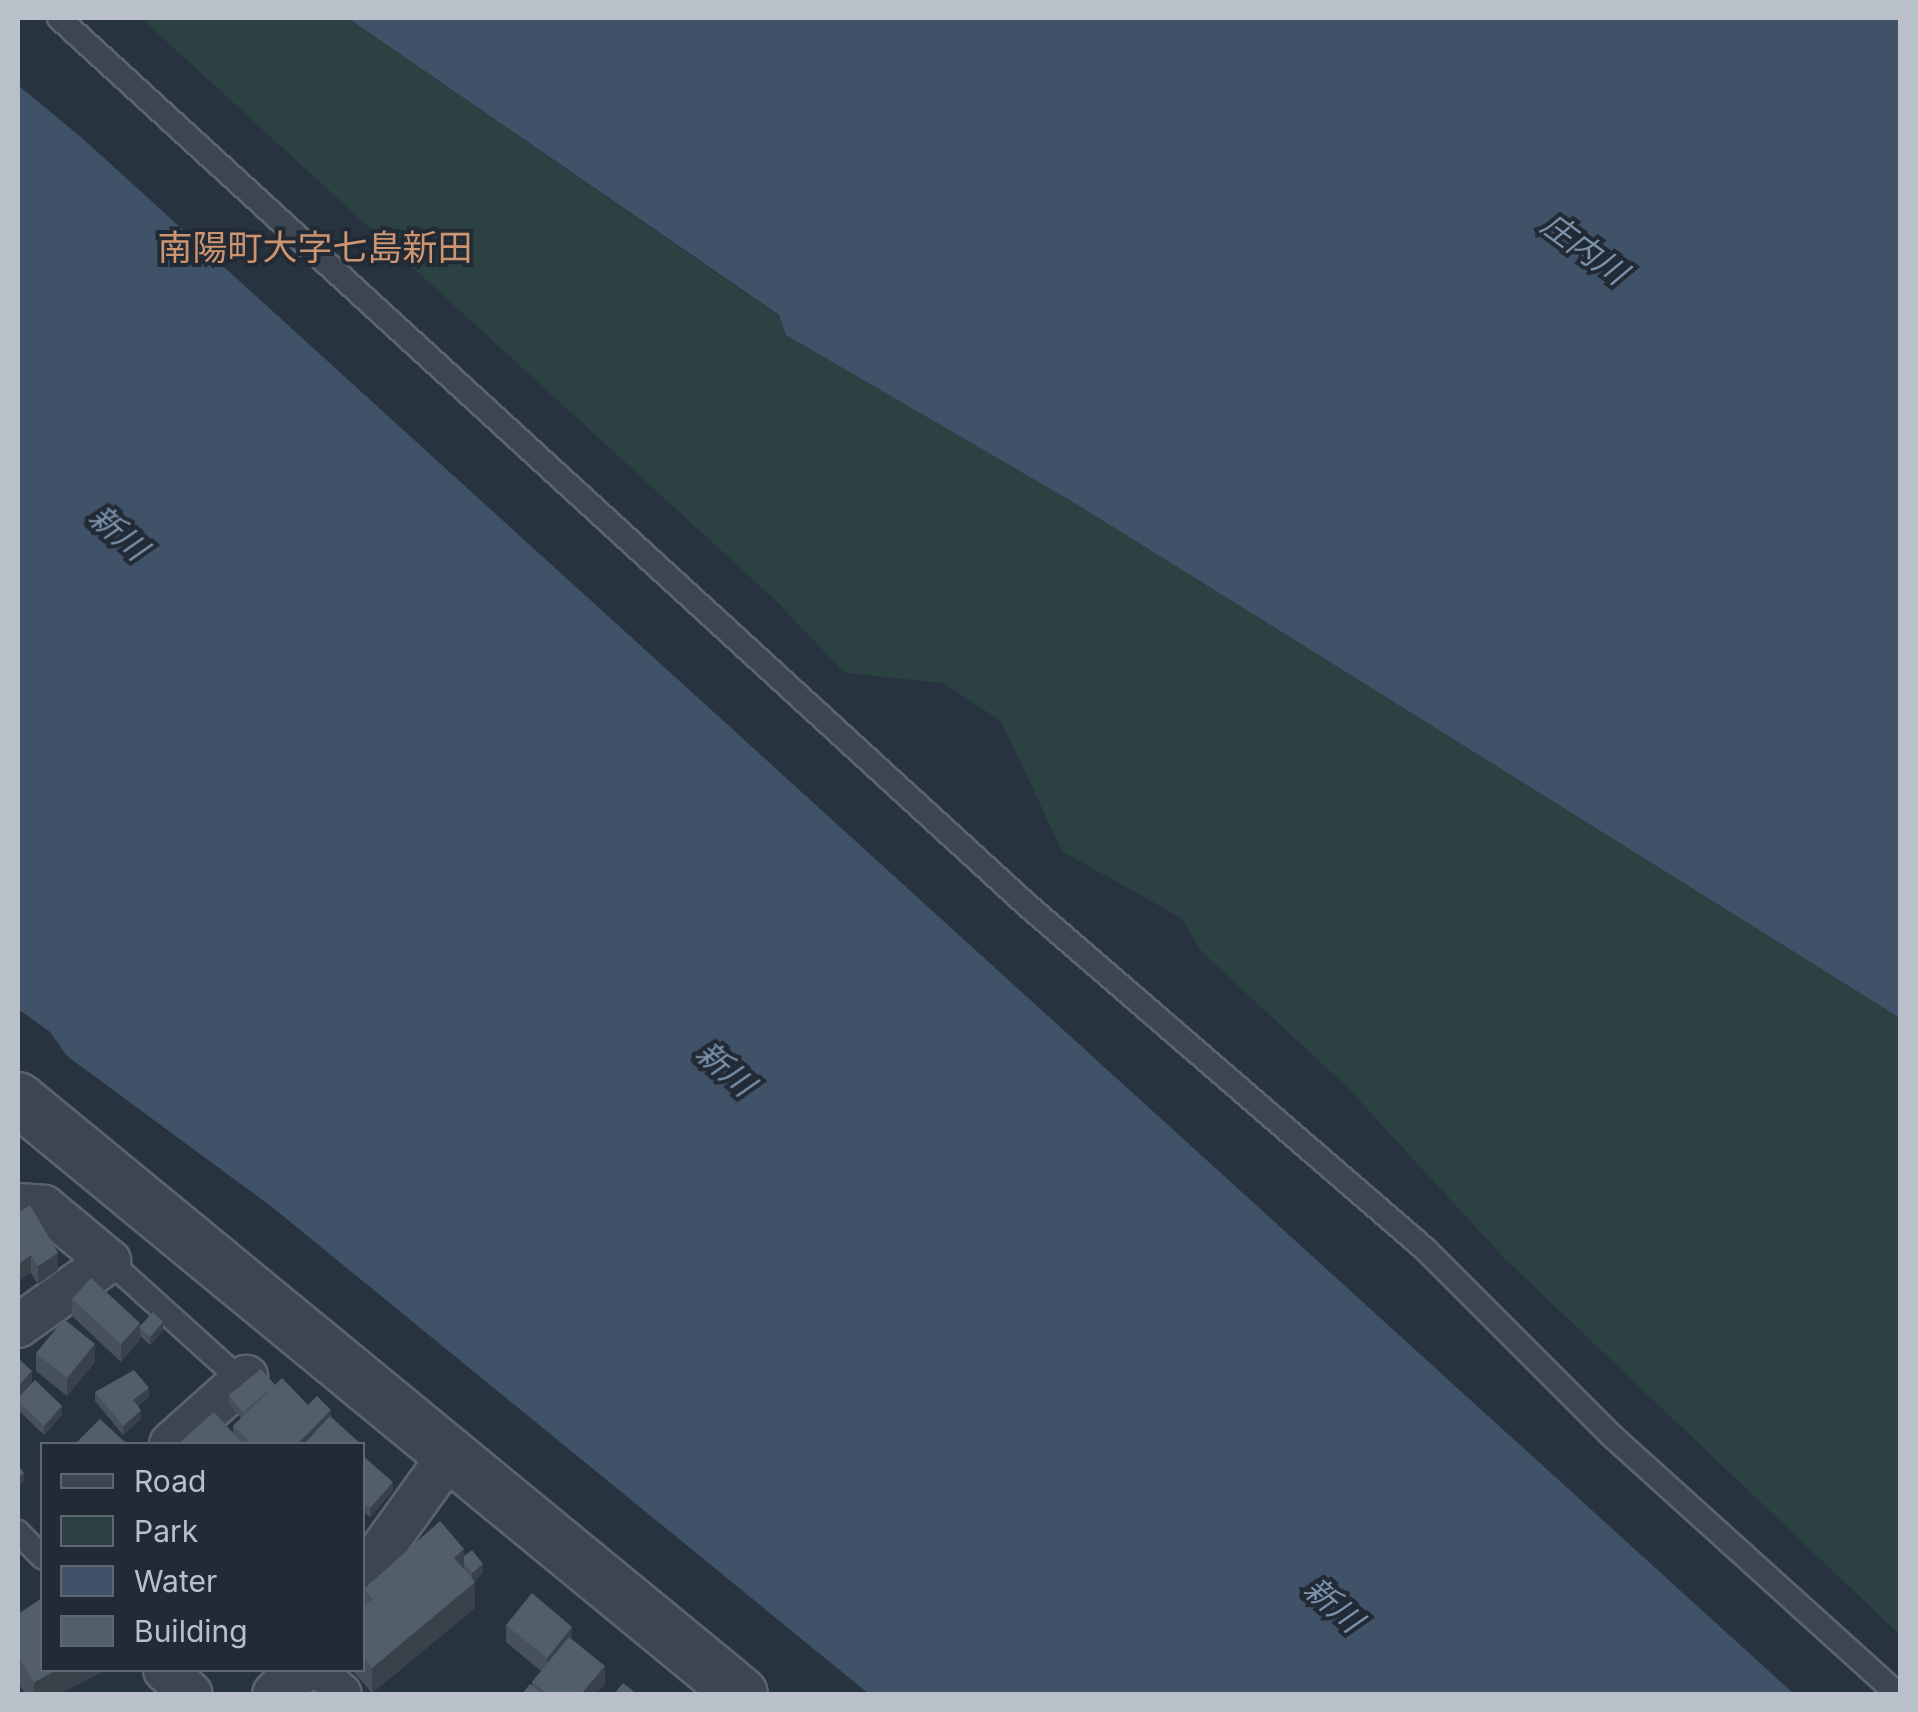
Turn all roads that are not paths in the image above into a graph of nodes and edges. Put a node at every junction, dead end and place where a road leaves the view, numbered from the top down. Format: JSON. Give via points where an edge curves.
{"nodes":[{"id":1,"x":59,"y":18,"type":"edge"},
{"id":2,"x":18,"y":1099,"type":"edge"},
{"id":3,"x":18,"y":1205,"type":"edge"},
{"id":4,"x":110,"y":1261,"type":"junction"},
{"id":5,"x":18,"y":1326,"type":"edge"},
{"id":6,"x":244,"y":1379,"type":"joint"},
{"id":7,"x":173,"y":1442,"type":"edge"},
{"id":8,"x":450,"y":1456,"type":"junction"},
{"id":9,"x":18,"y":1532,"type":"edge"},
{"id":10,"x":40,"y":1556,"type":"edge"},
{"id":11,"x":365,"y":1573,"type":"edge"},
{"id":12,"x":167,"y":1672,"type":"edge"},
{"id":13,"x":294,"y":1672,"type":"edge"},
{"id":14,"x":311,"y":1672,"type":"edge"},
{"id":15,"x":191,"y":1694,"type":"edge"},
{"id":16,"x":274,"y":1694,"type":"edge"},
{"id":17,"x":340,"y":1694,"type":"edge"},
{"id":18,"x":741,"y":1694,"type":"edge"},
{"id":19,"x":1898,"y":1694,"type":"edge"}],
"edges":[{"from":1,"to":19,"type":"lane","via":[[1013,892],[1425,1248],[1612,1436]]},
{"from":2,"to":8,"type":"street"},
{"from":3,"to":4,"type":"street","via":[[44,1207]]},
{"from":4,"to":5,"type":"street"},
{"from":4,"to":6,"type":"lane"},
{"from":6,"to":7,"type":"street"},
{"from":8,"to":11,"type":"street"},
{"from":8,"to":18,"type":"street"},
{"from":9,"to":10,"type":"lane"},
{"from":12,"to":15,"type":"street"},
{"from":13,"to":16,"type":"street"},
{"from":14,"to":17,"type":"street"}]}
